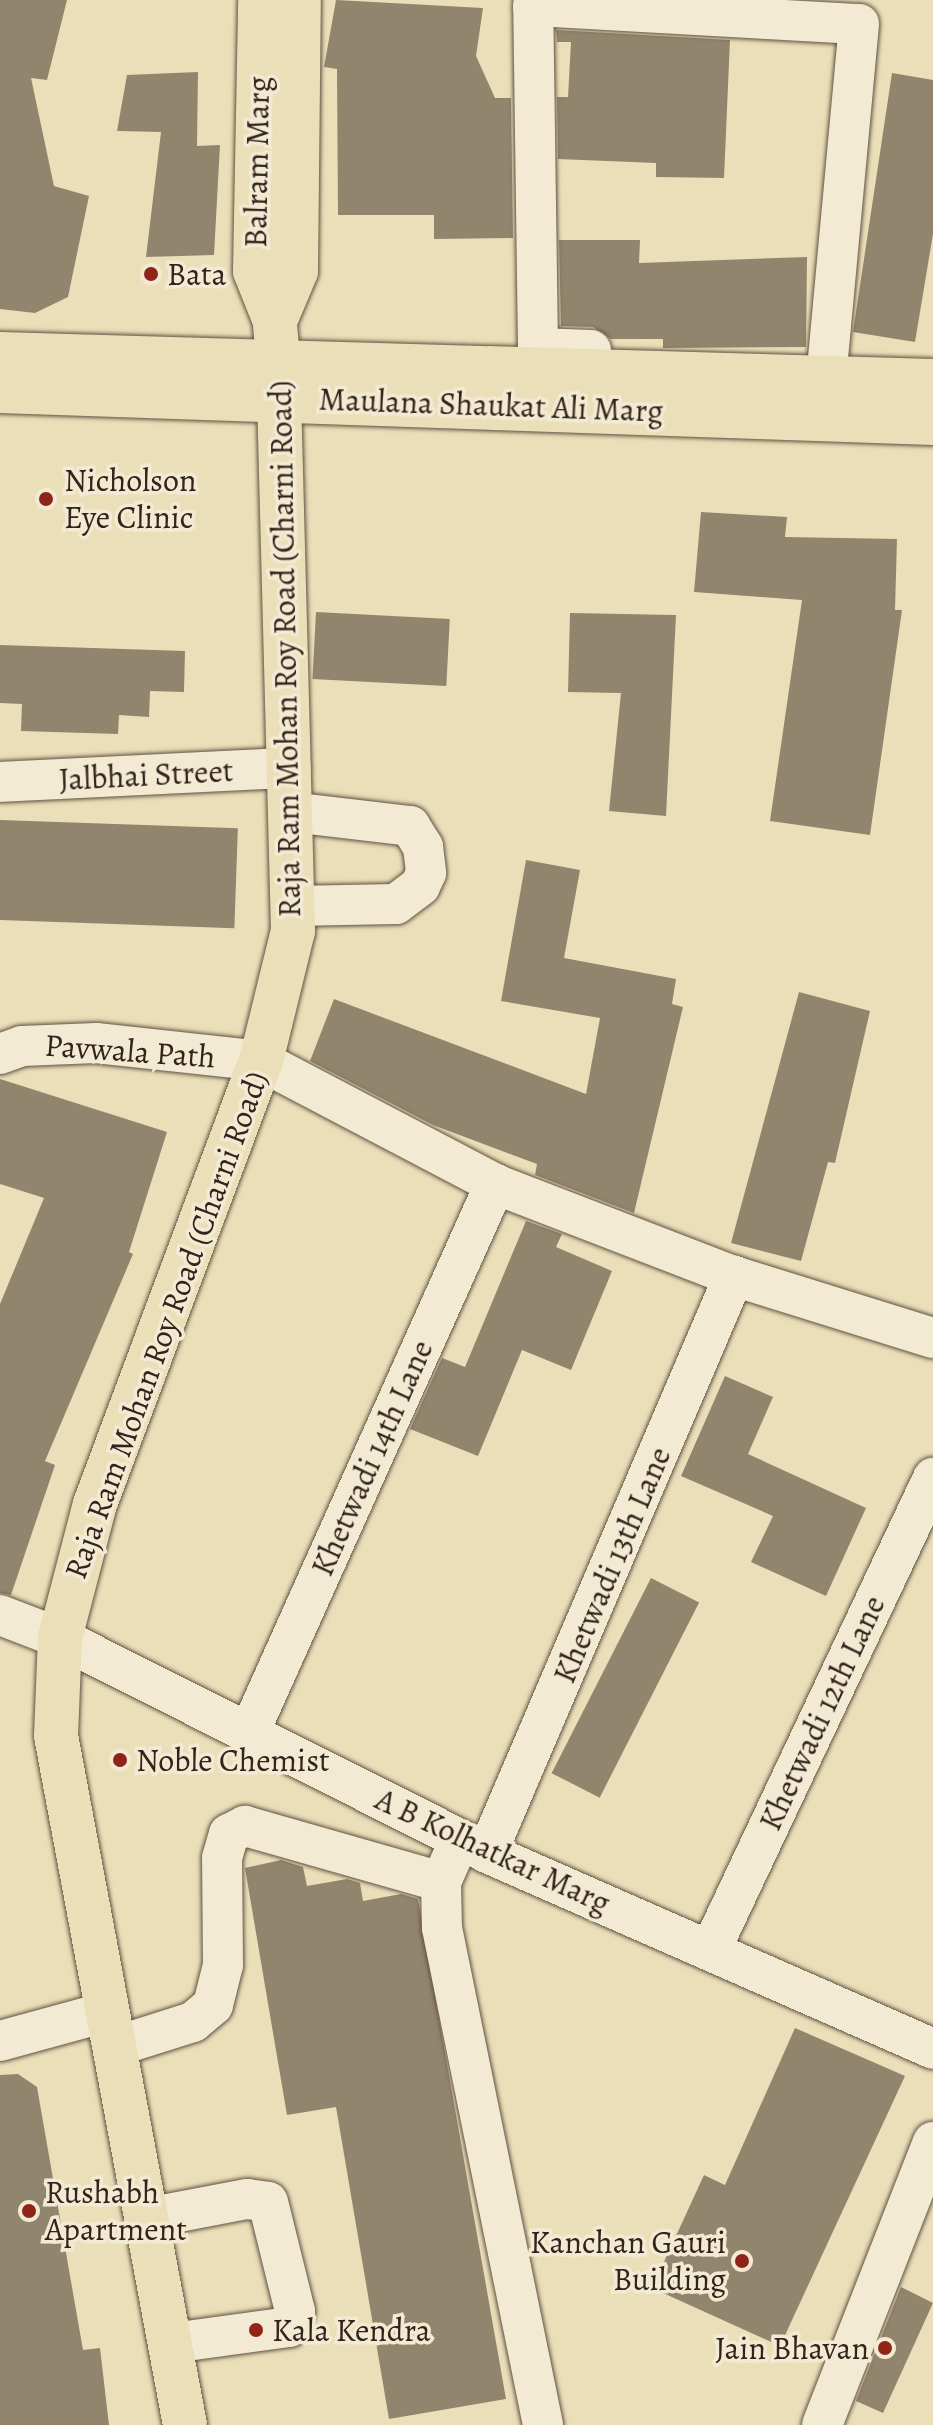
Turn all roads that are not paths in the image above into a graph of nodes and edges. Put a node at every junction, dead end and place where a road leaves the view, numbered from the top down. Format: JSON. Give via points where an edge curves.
{"nodes":[{"id":1,"x":279,"y":4,"type":"edge"},
{"id":2,"x":0,"y":354,"type":"edge"},
{"id":3,"x":277,"y":359,"type":"junction"},
{"id":4,"x":606,"y":370,"type":"junction"},
{"id":5,"x":826,"y":377,"type":"junction"},
{"id":6,"x":933,"y":381,"type":"edge"},
{"id":7,"x":0,"y":391,"type":"edge"},
{"id":8,"x":933,"y":423,"type":"edge"},
{"id":9,"x":291,"y":768,"type":"junction"},
{"id":10,"x":0,"y":782,"type":"edge"},
{"id":11,"x":291,"y":812,"type":"junction"},
{"id":12,"x":292,"y":906,"type":"junction"},
{"id":13,"x":0,"y":1054,"type":"edge"},
{"id":14,"x":261,"y":1061,"type":"junction"},
{"id":15,"x":495,"y":1184,"type":"junction"},
{"id":16,"x":734,"y":1276,"type":"junction"},
{"id":17,"x":933,"y":1338,"type":"edge"},
{"id":18,"x":933,"y":1478,"type":"edge"},
{"id":19,"x":0,"y":1615,"type":"edge"},
{"id":20,"x":60,"y":1638,"type":"junction"},
{"id":21,"x":249,"y":1733,"type":"junction"},
{"id":22,"x":474,"y":1846,"type":"junction"},
{"id":23,"x":441,"y":1882,"type":"junction"},
{"id":24,"x":711,"y":1949,"type":"junction"},
{"id":25,"x":110,"y":2029,"type":"junction"},
{"id":26,"x":0,"y":2041,"type":"edge"},
{"id":27,"x":933,"y":2049,"type":"edge"},
{"id":28,"x":933,"y":2142,"type":"edge"},
{"id":29,"x":147,"y":2218,"type":"junction"},
{"id":30,"x":172,"y":2343,"type":"junction"},
{"id":31,"x":185,"y":2425,"type":"edge"},
{"id":32,"x":543,"y":2425,"type":"edge"},
{"id":33,"x":822,"y":2425,"type":"edge"}],
"edges":[{"from":1,"to":3,"type":"main road","name":"Balram Marg","via":[[255,271]]},
{"from":2,"to":3,"type":"main road","name":"Maulana Shaukat Ali Marg"},
{"from":3,"to":4,"type":"main road","name":"Maulana Shaukat Ali Marg"},
{"from":3,"to":7,"type":"main road","name":"Maulana Shaukat Ali Marg"},
{"from":3,"to":8,"type":"main road","name":"Maulana Shaukat Ali Marg"},
{"from":3,"to":9,"type":"main road","name":"Raja Ram Mohan Roy Road (Charni Road)"},
{"from":4,"to":5,"type":"main road","name":"Maulana Shaukat Ali Marg"},
{"from":4,"to":5,"type":"street","via":[[607,351],[538,348],[533,6],[859,24]]},
{"from":5,"to":6,"type":"main road","name":"Maulana Shaukat Ali Marg"},
{"from":9,"to":10,"type":"street","name":"Jalbhai Street"},
{"from":9,"to":11,"type":"main road","name":"Raja Ram Mohan Roy Road (Charni Road)"},
{"from":11,"to":12,"type":"main road","name":"Raja Ram Mohan Roy Road (Charni Road)"},
{"from":11,"to":12,"type":"street","via":[[410,826],[423,847],[426,873],[420,886],[396,904]]},
{"from":12,"to":14,"type":"main road","name":"Raja Ram Mohan Roy Road (Charni Road)","via":[[293,931]]},
{"from":13,"to":14,"type":"street","name":"Pavwala Path","via":[[22,1046],[96,1043]]},
{"from":14,"to":15,"type":"street"},
{"from":14,"to":20,"type":"main road","name":"Raja Ram Mohan Roy Road (Charni Road)","via":[[95,1504]]},
{"from":15,"to":16,"type":"street"},
{"from":15,"to":21,"type":"street","name":"Khetwadi 14th Lane"},
{"from":16,"to":17,"type":"street"},
{"from":16,"to":22,"type":"street","name":"Khetwadi 13th Lane"},
{"from":18,"to":24,"type":"street","name":"Khetwadi 12th Lane"},
{"from":19,"to":20,"type":"street","name":"A B Kolhatkar Marg"},
{"from":20,"to":21,"type":"street","name":"A B Kolhatkar Marg"},
{"from":20,"to":25,"type":"main road","name":"Raja Ram Mohan Roy Road (Charni Road)","via":[[56,1736]]},
{"from":21,"to":22,"type":"street","name":"A B Kolhatkar Marg"},
{"from":22,"to":23,"type":"street","name":"Khetwadi 13th Lane"},
{"from":22,"to":24,"type":"street","name":"A B Kolhatkar Marg"},
{"from":23,"to":25,"type":"street","via":[[266,1828],[237,1830],[229,1834],[222,1858],[223,1965],[213,2005],[193,2022]]},
{"from":23,"to":32,"type":"street","via":[[442,1928]]},
{"from":24,"to":27,"type":"street","name":"A B Kolhatkar Marg"},
{"from":25,"to":26,"type":"street"},
{"from":25,"to":29,"type":"main road","name":"Raja Ram Mohan Roy Road (Charni Road)"},
{"from":28,"to":33,"type":"street"},
{"from":29,"to":30,"type":"main road","name":"Raja Ram Mohan Roy Road (Charni Road)"},
{"from":29,"to":30,"type":"street","via":[[247,2199],[268,2202],[292,2296],[289,2327]]},
{"from":30,"to":31,"type":"main road","name":"Raja Ram Mohan Roy Road (Charni Road)"}]}
